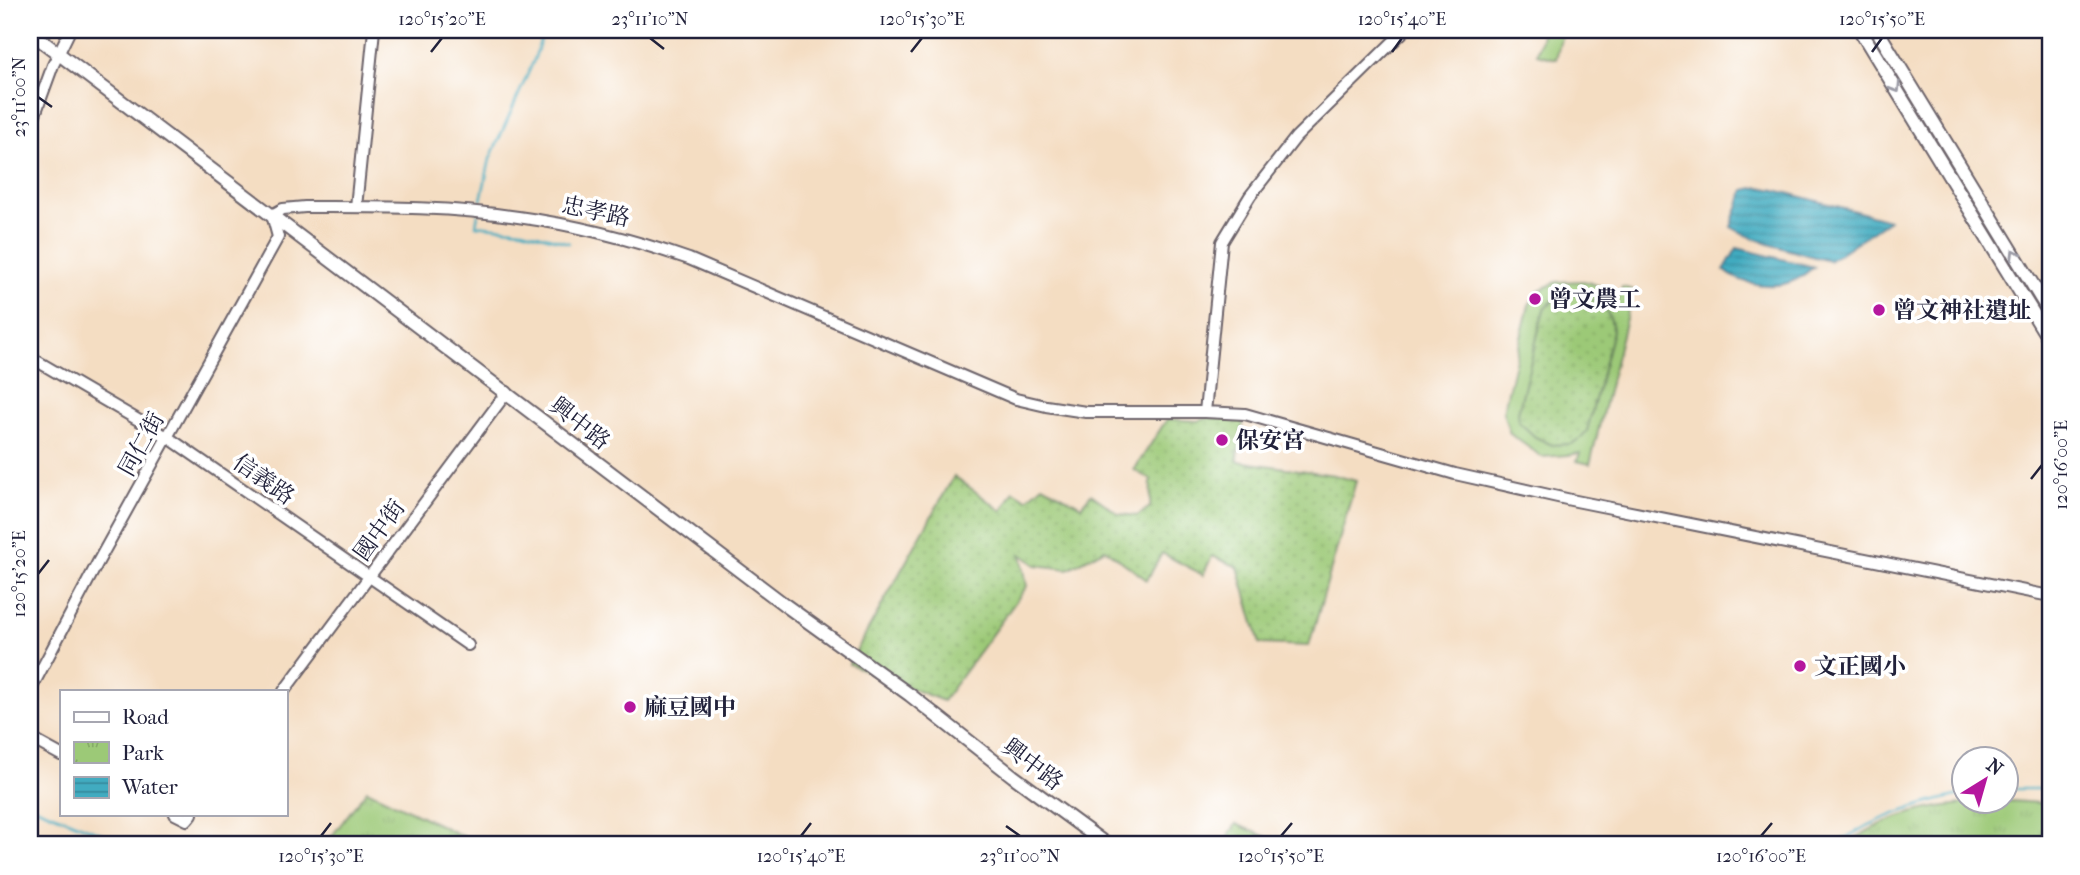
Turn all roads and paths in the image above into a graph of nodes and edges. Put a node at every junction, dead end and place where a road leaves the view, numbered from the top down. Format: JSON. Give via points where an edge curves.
{"nodes":[{"id":1,"x":70,"y":30,"type":"edge"},
{"id":2,"x":374,"y":30,"type":"edge"},
{"id":3,"x":1405,"y":30,"type":"edge"},
{"id":4,"x":1860,"y":30,"type":"edge"},
{"id":5,"x":1877,"y":30,"type":"edge"},
{"id":6,"x":30,"y":32,"type":"edge"},
{"id":7,"x":58,"y":53,"type":"junction"},
{"id":8,"x":30,"y":128,"type":"edge"},
{"id":9,"x":356,"y":207,"type":"junction"},
{"id":10,"x":272,"y":215,"type":"junction"},
{"id":11,"x":2050,"y":313,"type":"edge"},
{"id":12,"x":2050,"y":341,"type":"edge"},
{"id":13,"x":30,"y":357,"type":"edge"},
{"id":14,"x":507,"y":392,"type":"junction"},
{"id":15,"x":1205,"y":412,"type":"junction"},
{"id":16,"x":169,"y":438,"type":"junction"},
{"id":17,"x":371,"y":577,"type":"junction"},
{"id":18,"x":2050,"y":596,"type":"edge"},
{"id":19,"x":468,"y":645,"type":"dead end"},
{"id":20,"x":285,"y":690,"type":"edge"},
{"id":21,"x":30,"y":691,"type":"edge"},
{"id":22,"x":30,"y":738,"type":"edge"},
{"id":23,"x":60,"y":754,"type":"edge"},
{"id":24,"x":1107,"y":845,"type":"edge"}],
"edges":[{"from":1,"to":7,"type":"street"},
{"from":2,"to":9,"type":"street"},
{"from":3,"to":15,"type":"street","via":[[1296,137],[1222,242]]},
{"from":4,"to":12,"type":"main road","one_way":true},
{"from":11,"to":5,"type":"main road","one_way":true},
{"from":6,"to":7,"type":"main road","name":"興中路"},
{"from":7,"to":8,"type":"street"},
{"from":7,"to":10,"type":"main road","name":"興中路"},
{"from":9,"to":10,"type":"street","name":"忠孝路","via":[[283,209]]},
{"from":9,"to":15,"type":"street","name":"忠孝路","via":[[487,213],[636,241],[689,259],[1016,399],[1086,412]]},
{"from":10,"to":14,"type":"main road","name":"興中路"},
{"from":10,"to":16,"type":"street","name":"同仁街","via":[[278,237]]},
{"from":13,"to":16,"type":"street","name":"信義路"},
{"from":14,"to":17,"type":"street","name":"國中街"},
{"from":14,"to":24,"type":"main road","name":"興中路"},
{"from":15,"to":18,"type":"street","name":"忠孝路","via":[[1245,414],[1455,474],[1571,500]]},
{"from":16,"to":17,"type":"street","name":"信義路"},
{"from":16,"to":21,"type":"street","name":"同仁街"},
{"from":17,"to":19,"type":"street","name":"信義路"},
{"from":17,"to":20,"type":"street","name":"國中街"},
{"from":22,"to":23,"type":"street"}]}
